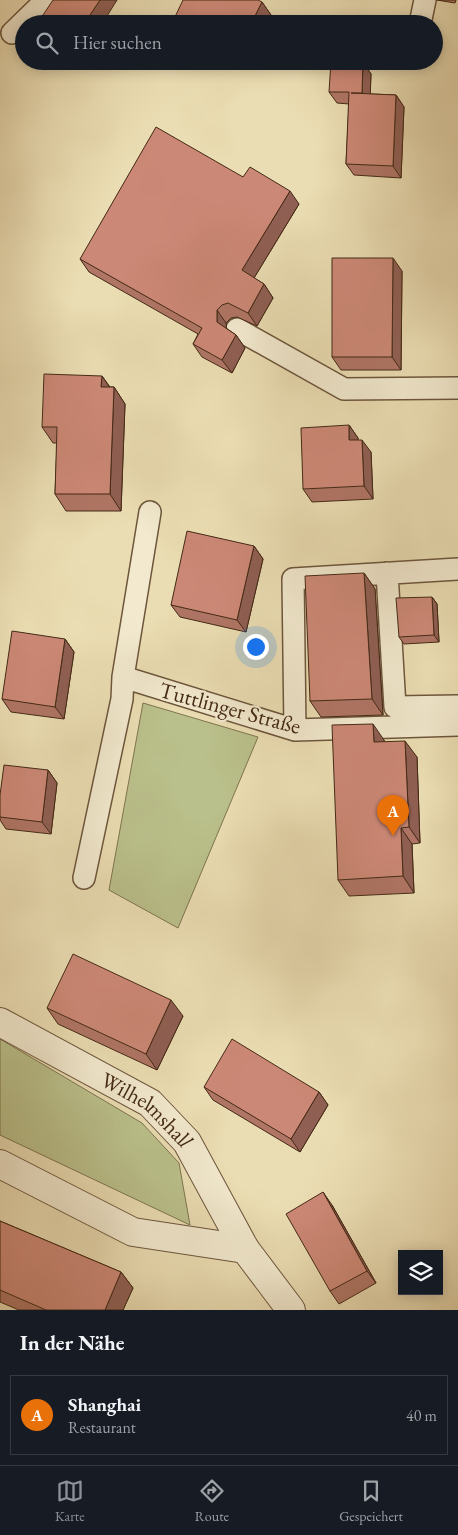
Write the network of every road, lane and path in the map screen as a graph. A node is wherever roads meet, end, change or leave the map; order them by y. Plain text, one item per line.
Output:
1 (46, 0) edge
2 (425, 0) edge
3 (31, 15) edge
4 (422, 15) edge
5 (15, 30) edge
6 (12, 33) dead end
7 (237, 329) dead end
8 (458, 388) edge
9 (150, 512) dead end
10 (458, 569) edge
11 (387, 573) junction
12 (123, 678) junction
13 (458, 706) edge
14 (458, 725) edge
15 (295, 730) junction
16 (84, 878) dead end
17 (0, 1022) edge
18 (0, 1164) edge
19 (245, 1249) junction
20 (291, 1310) edge

1 - 3 lane
2 - 4 lane
5 - 6 lane
7 - 8 lane
9 - 12 lane
10 - 11 lane
11 - 13 lane
11 - 15 lane
12 - 15 lane, Tuttlinger Straße
12 - 16 lane
14 - 15 lane, Tuttlinger Straße
17 - 19 street, Wilhelmshall
18 - 19 street
19 - 20 street, Wilhelmshall

